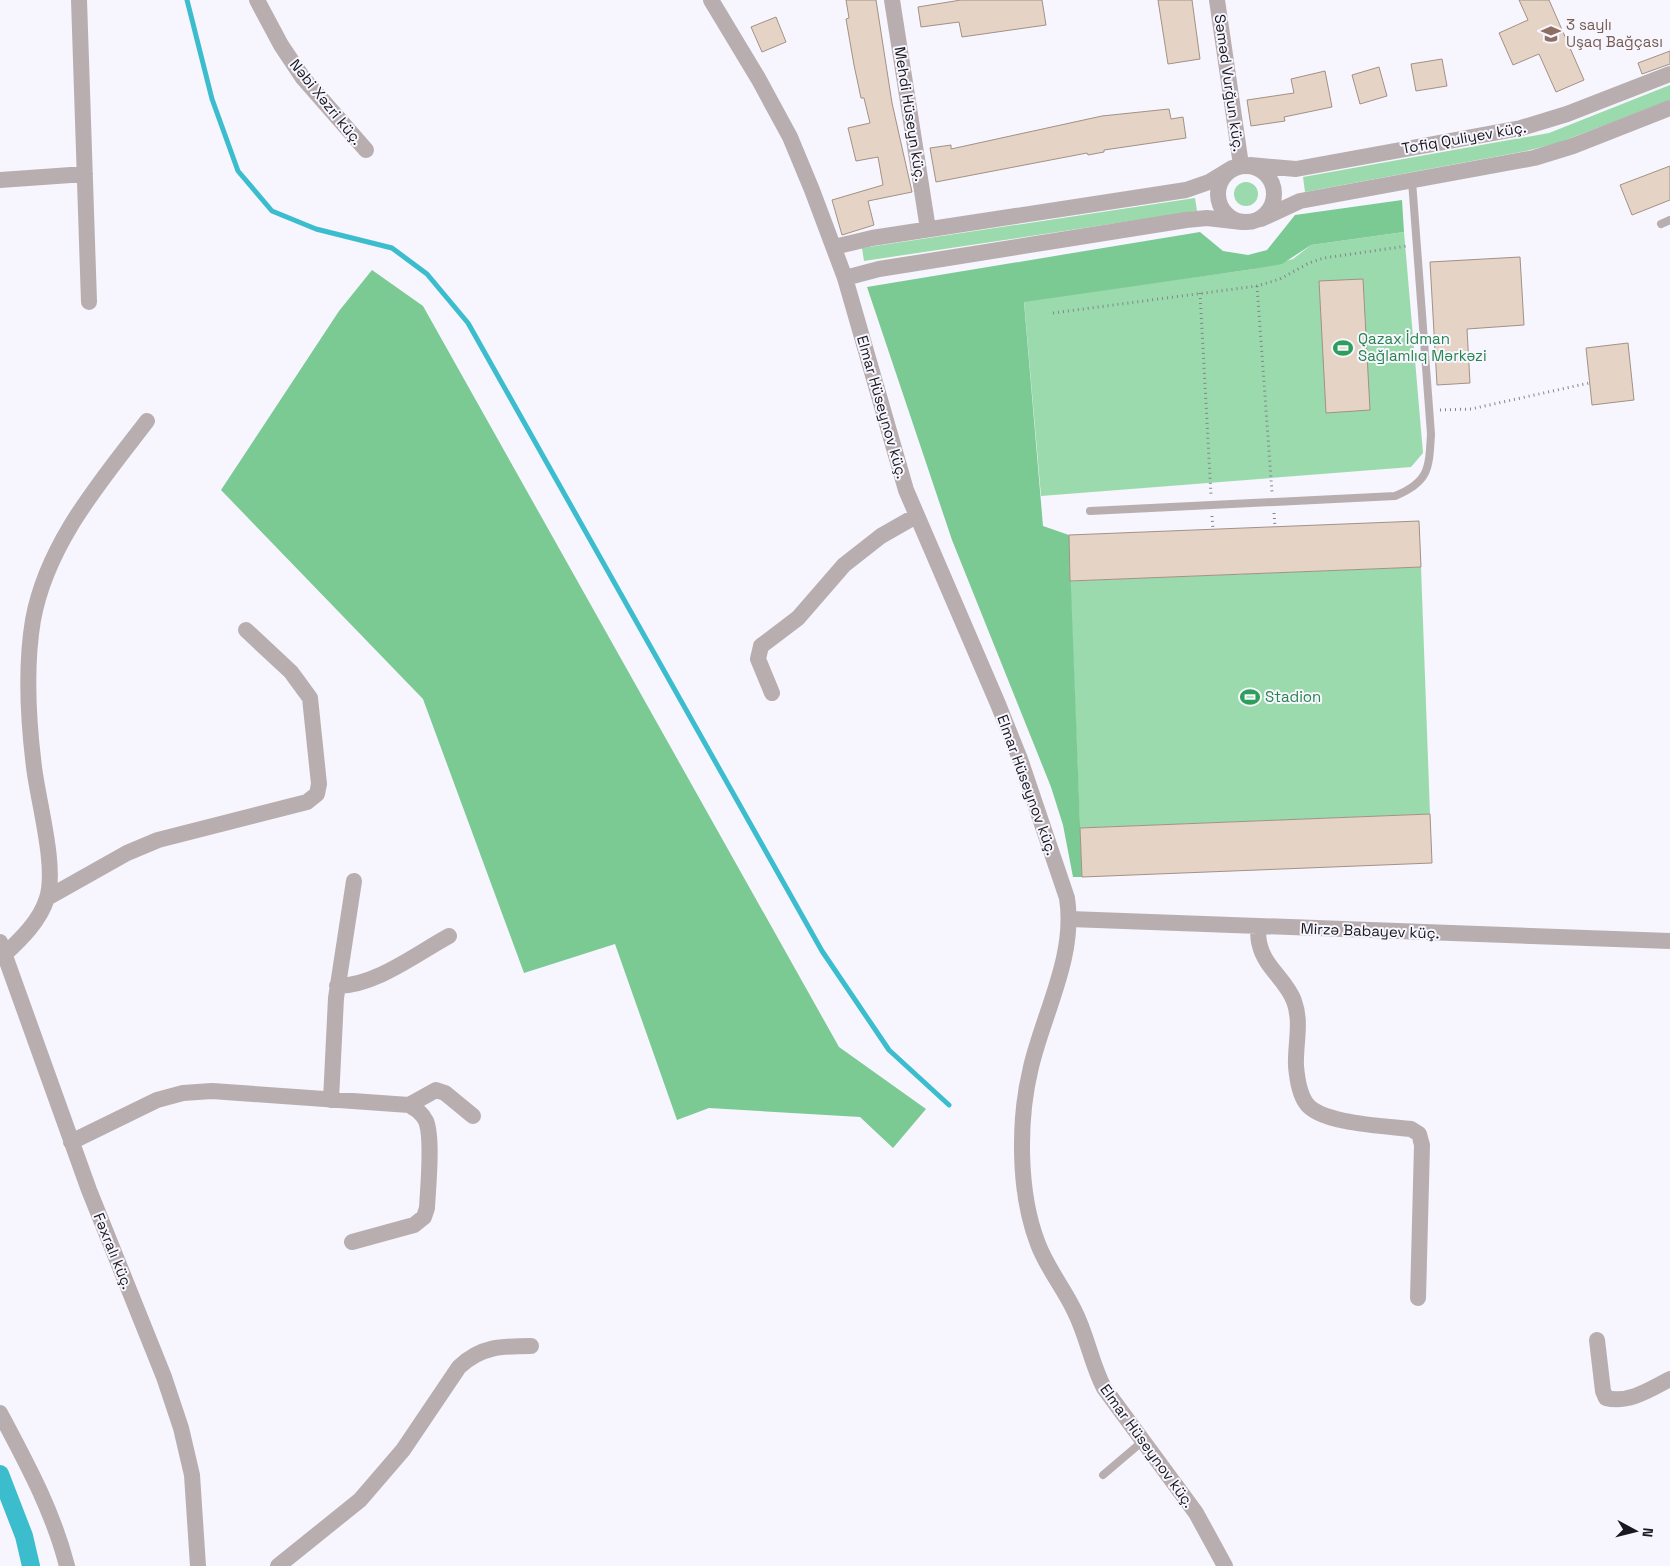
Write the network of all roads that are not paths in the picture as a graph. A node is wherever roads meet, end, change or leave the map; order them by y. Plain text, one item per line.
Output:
1 (79, 0) edge
2 (257, 0) edge
3 (711, 0) edge
4 (892, 0) edge
5 (1217, 0) edge
6 (1670, 74) edge
7 (1670, 108) edge
8 (366, 150) dead end
9 (1241, 166) junction
10 (85, 174) junction
11 (0, 180) edge
12 (1412, 181) junction
13 (1260, 219) junction
14 (1670, 220) edge
15 (1242, 222) junction
16 (1661, 224) dead end
17 (928, 229) junction
18 (834, 247) junction
19 (845, 278) junction
20 (89, 302) dead end
21 (147, 421) dead end
22 (1090, 511) dead end
23 (916, 516) junction
24 (246, 630) dead end
25 (772, 693) dead end
26 (354, 880) dead end
27 (47, 898) junction
28 (1070, 919) junction
29 (1258, 927) junction
30 (449, 936) dead end
31 (1670, 940) edge
32 (2, 948) edge
33 (337, 986) junction
34 (330, 1100) junction
35 (409, 1105) junction
36 (473, 1116) dead end
37 (71, 1142) junction
38 (352, 1242) dead end
39 (1418, 1298) dead end
40 (1597, 1340) dead end
41 (531, 1346) dead end
42 (1670, 1379) edge
43 (0, 1413) edge
44 (1143, 1441) junction
45 (1103, 1476) dead end
46 (67, 1566) edge
47 (198, 1566) edge
48 (278, 1566) edge
49 (1225, 1566) edge

1 - 10 street
2 - 8 street, Nəbi Xəzri küç.
3 - 18 street, Elmar Hüseynov küç.
4 - 17 street, Mehdi Hüseyn küç.
5 - 9 street, Səməd Vurğun küç.
6 - 9 street, Tofiq Quliyev küç.
7 - 12 street
9 - 13 street
9 - 15 street
9 - 17 street
10 - 11 street
10 - 20 street
12 - 13 street
12 - 22 lane
13 - 15 street
14 - 16 lane
15 - 19 street
17 - 18 street
18 - 19 street, Elmar Hüseynov küç.
19 - 23 street, Elmar Hüseynov küç.
21 - 27 street
23 - 25 street
23 - 28 street, Elmar Hüseynov küç.
24 - 27 street
26 - 33 street
27 - 32 street
28 - 29 street, Mirzə Babayev küç.
28 - 44 street, Elmar Hüseynov küç.
29 - 31 street, Mirzə Babayev küç.
29 - 39 street
30 - 33 street
32 - 37 street, Fəxralı küç.
33 - 34 street
34 - 35 street
34 - 37 street
35 - 36 street
35 - 38 street
37 - 47 street, Fəxralı küç.
40 - 42 street
41 - 48 street
43 - 46 street
44 - 45 lane
44 - 49 street, Elmar Hüseynov küç.

